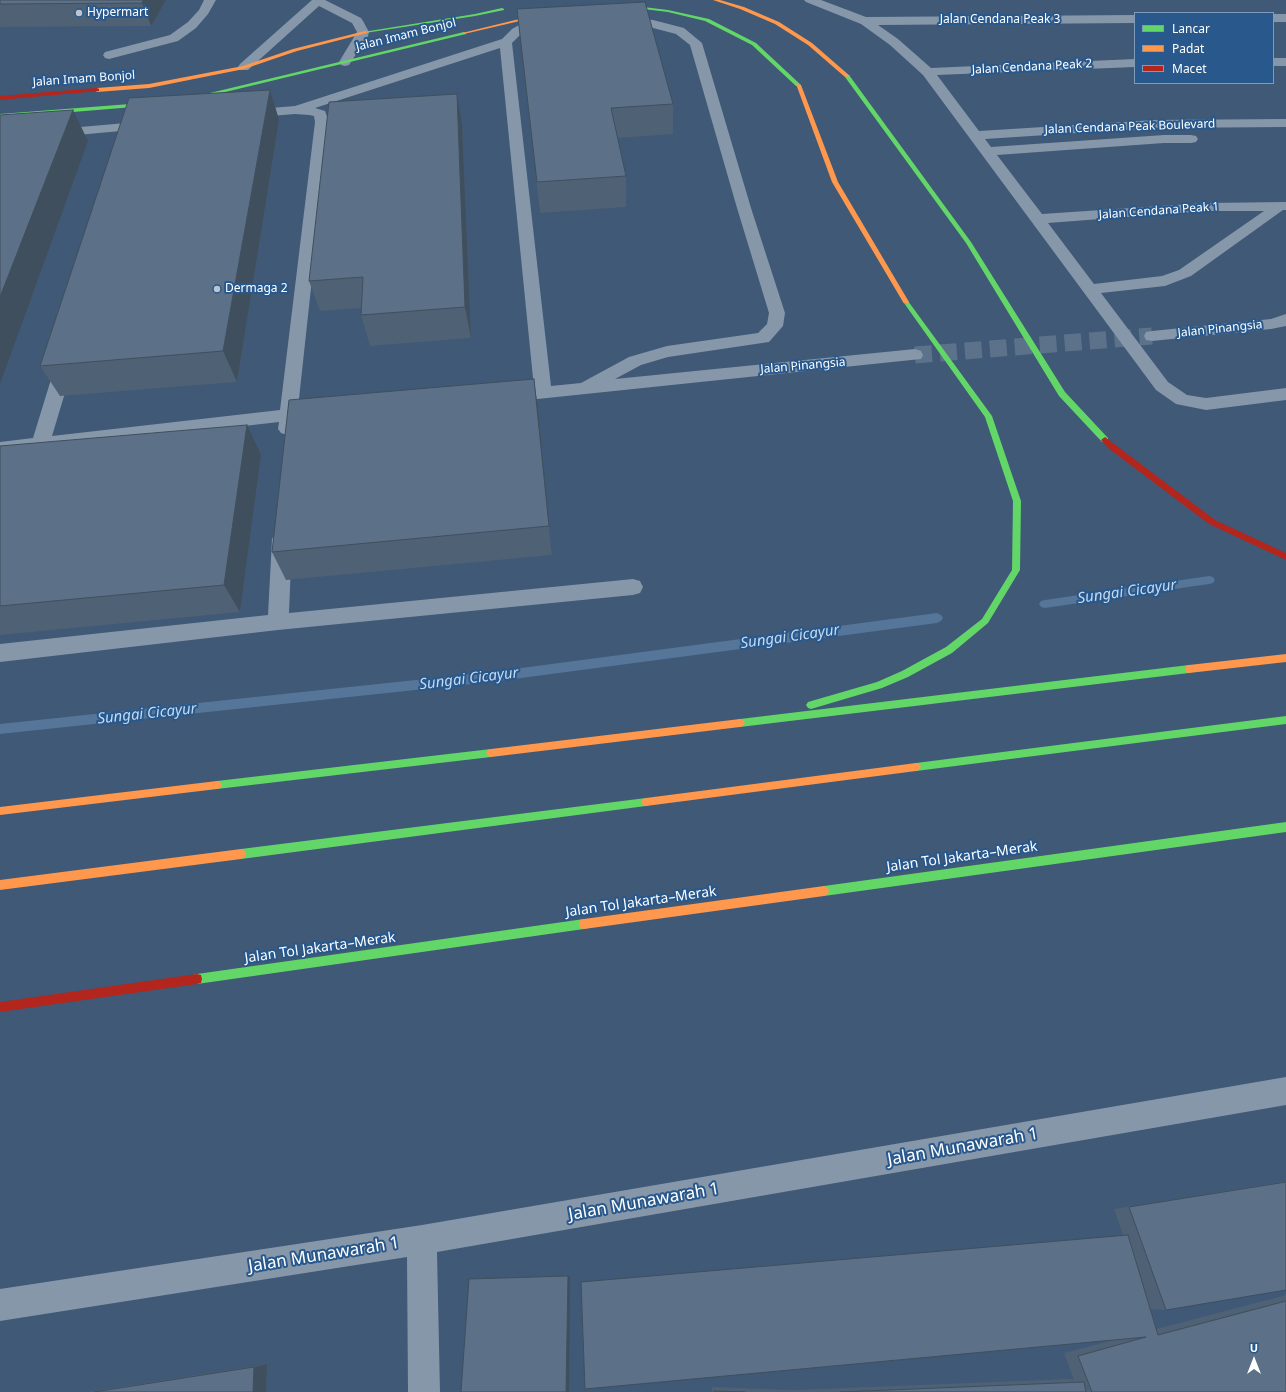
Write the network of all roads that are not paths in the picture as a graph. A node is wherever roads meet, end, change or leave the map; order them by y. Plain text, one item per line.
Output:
1 (210, 0) edge
2 (319, 0) edge
3 (715, 0) edge
4 (810, 0) edge
5 (514, 6) dead end
6 (611, 14) joint
7 (557, 17) joint
8 (1274, 18) edge
9 (1286, 18) edge
10 (1134, 19) edge
11 (865, 21) junction
12 (363, 32) junction
13 (506, 42) junction
14 (109, 55) dead end
15 (345, 62) junction
16 (1274, 62) edge
17 (1286, 62) edge
18 (1134, 63) edge
19 (244, 67) junction
20 (928, 72) junction
21 (0, 98) edge
22 (179, 101) edge
23 (164, 103) edge
24 (296, 110) junction
25 (0, 116) edge
26 (235, 116) edge
27 (160, 123) edge
28 (1286, 123) edge
29 (1224, 124) junction
30 (975, 135) junction
31 (0, 138) edge
32 (1203, 139) dead end
33 (1235, 139) dead end
34 (987, 151) junction
35 (1283, 206) edge
36 (1038, 219) junction
37 (1091, 289) junction
38 (1286, 319) edge
39 (1152, 336) tunnel mouth
40 (71, 346) edge
41 (915, 355) tunnel mouth
42 (587, 387) junction
43 (543, 392) junction
44 (1286, 394) edge
45 (511, 395) edge
46 (336, 410) edge
47 (288, 414) junction
48 (40, 444) junction
49 (287, 445) edge
50 (0, 448) edge
51 (283, 522) edge
52 (1286, 557) edge
53 (633, 587) dead end
54 (278, 622) junction
55 (0, 653) edge
56 (1286, 658) edge
57 (1286, 720) edge
58 (752, 722) junction
59 (0, 811) edge
60 (1286, 827) edge
61 (0, 885) edge
62 (0, 1007) edge
63 (1286, 1090) edge
64 (422, 1240) junction
65 (0, 1305) edge
66 (424, 1392) edge

1 - 14 street
2 - 12 street
2 - 19 street
3 - 52 main road
4 - 11 street
5 - 12 main road, Jalan Imam Bonjol
6 - 42 street
6 - 58 main road
7 - 13 street
7 - 15 main road, Jalan Imam Bonjol
8 - 9 street
10 - 11 street, Jalan Cendana Peak 3
11 - 20 street
12 - 15 street
12 - 19 main road, Jalan Imam Bonjol
13 - 24 street
13 - 43 street
15 - 22 main road, Jalan Imam Bonjol
16 - 17 street
18 - 20 street, Jalan Cendana Peak 2
19 - 21 main road, Jalan Imam Bonjol
20 - 30 street
23 - 25 main road
24 - 26 street
24 - 47 street
27 - 31 street
28 - 29 street, Jalan Cendana Peak Boulevard
29 - 30 street, Jalan Cendana Peak Boulevard
29 - 33 street
30 - 34 street
32 - 34 street, Jalan Cendana Peak Boulevard
34 - 36 street
35 - 36 street, Jalan Cendana Peak 1
35 - 37 street, Jalan Cendana Peak 1
36 - 37 street
37 - 44 street
38 - 39 street, Jalan Pinangsia
40 - 48 street
41 - 42 street, Jalan Pinangsia
42 - 43 street, Jalan Pinangsia
43 - 45 street, Jalan Pinangsia
46 - 47 street
47 - 48 street
47 - 49 street
48 - 50 street
51 - 54 street
53 - 54 street
54 - 55 street
56 - 58 main road
57 - 61 main road
58 - 59 main road
60 - 62 main road, Jalan Tol Jakarta–Merak
63 - 64 street, Jalan Munawarah 1
64 - 65 street, Jalan Munawarah 1
64 - 66 street

